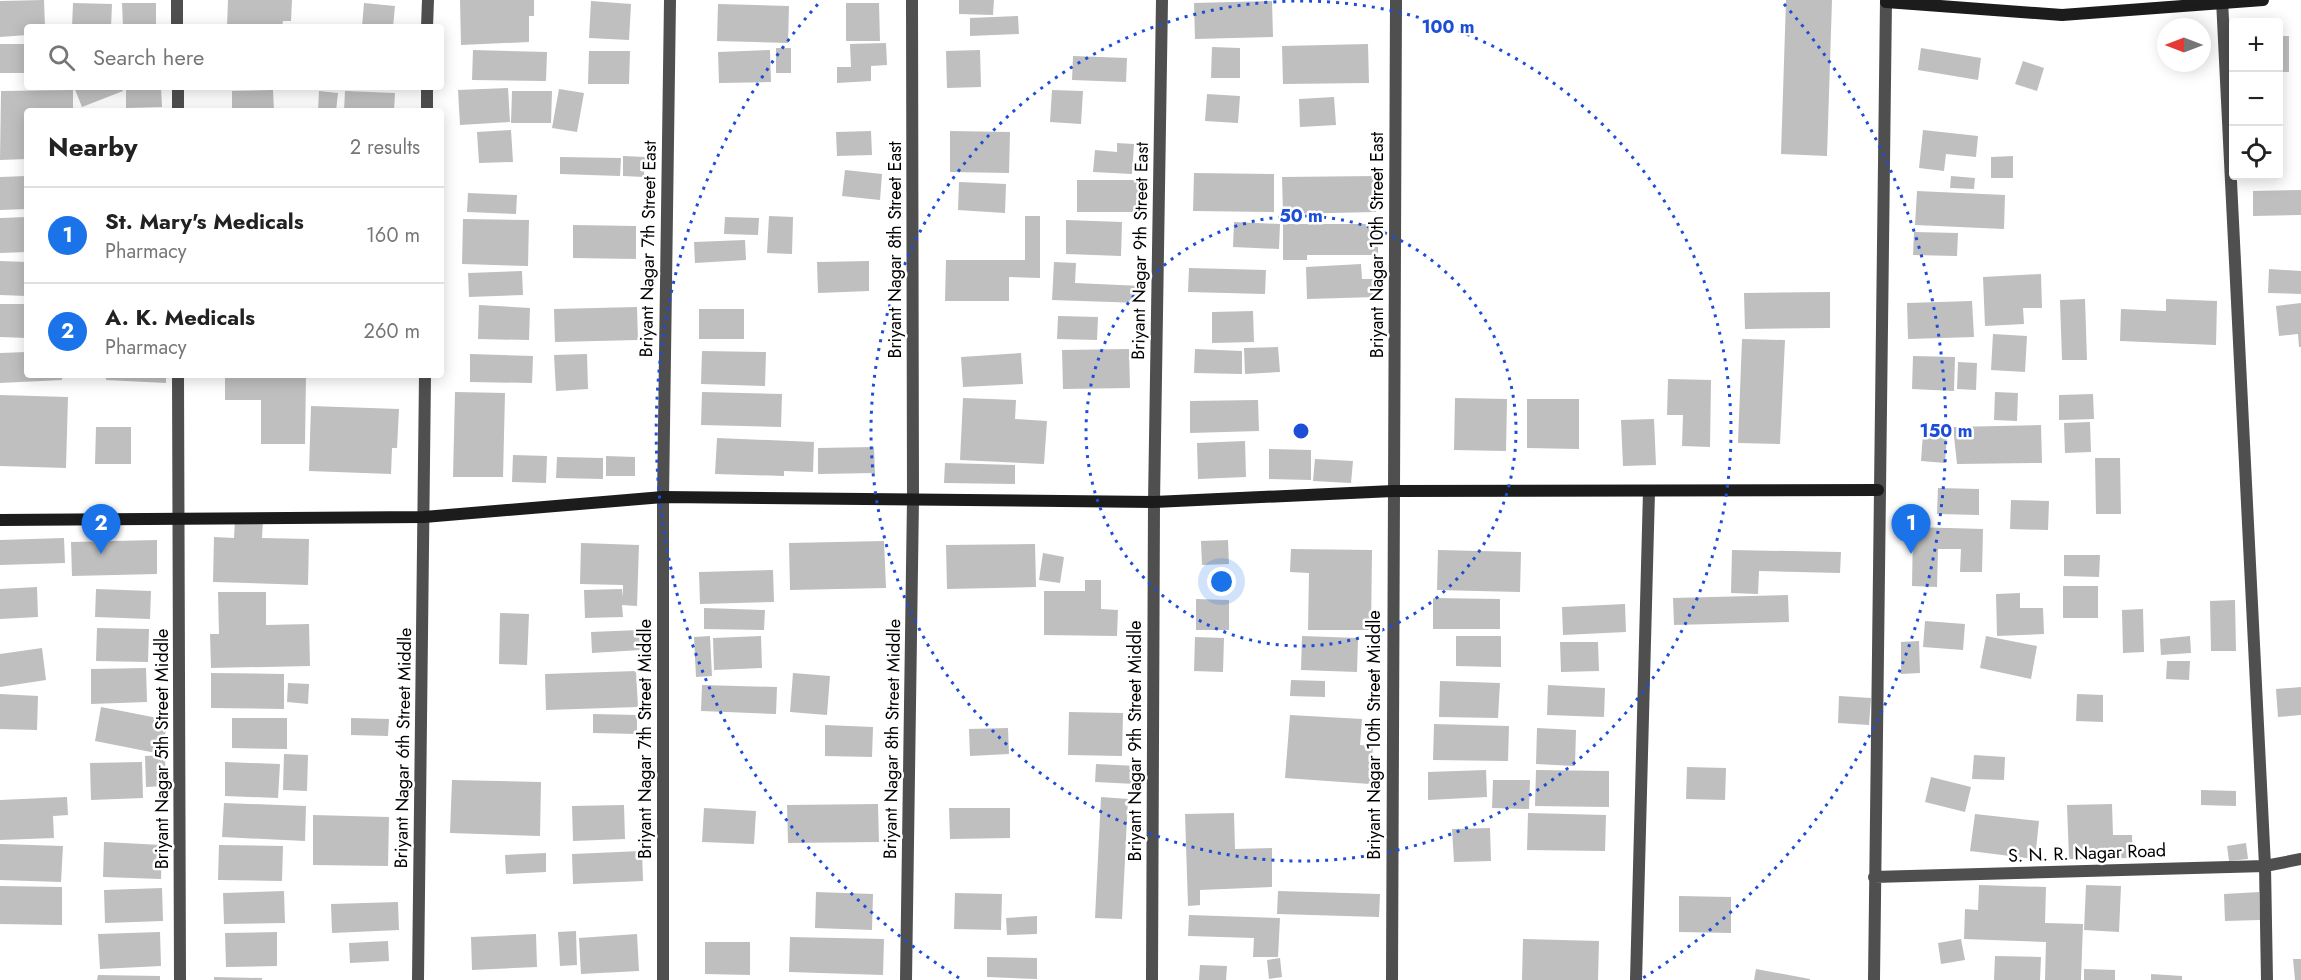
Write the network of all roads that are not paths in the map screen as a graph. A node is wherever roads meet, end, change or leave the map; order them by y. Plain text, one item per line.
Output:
1 (177, 0) edge
2 (428, 0) edge
3 (670, 0) edge
4 (912, 0) edge
5 (1162, 0) edge
6 (1396, 0) edge
7 (2264, 0) edge
8 (1886, 1) edge
9 (2223, 2) edge
10 (177, 24) edge
11 (427, 24) edge
12 (178, 90) edge
13 (427, 90) edge
14 (178, 108) edge
15 (427, 108) edge
16 (178, 378) edge
17 (425, 378) edge
18 (1878, 490) junction
19 (1393, 491) junction
20 (1649, 491) junction
21 (663, 498) junction
22 (913, 499) junction
23 (1155, 502) junction
24 (424, 517) junction
25 (179, 519) junction
26 (0, 520) edge
27 (2301, 859) edge
28 (2265, 866) junction
29 (1874, 877) junction
30 (180, 980) edge
31 (418, 980) edge
32 (663, 980) edge
33 (906, 980) edge
34 (1152, 980) edge
35 (1392, 980) edge
36 (1636, 980) edge
37 (1874, 980) edge
38 (2267, 980) edge

1 - 10 street
2 - 11 street
3 - 21 street, Briyant Nagar 7th Street East
4 - 22 street, Briyant Nagar 8th Street East
5 - 23 street, Briyant Nagar 9th Street East
6 - 19 street, Briyant Nagar 10th Street East
7 - 9 street
8 - 9 street
8 - 18 street
9 - 28 street
12 - 14 street
13 - 15 street
16 - 25 street, Briyant Nagar 5th Street Middle
17 - 24 street, Briyant Nagar 6th Street Middle
18 - 20 street
18 - 29 street
19 - 20 street
19 - 23 street
19 - 35 street, Briyant Nagar 10th Street Middle
20 - 36 street
21 - 22 street
21 - 24 street
21 - 32 street, Briyant Nagar 7th Street Middle
22 - 23 street
22 - 33 street, Briyant Nagar 8th Street Middle
23 - 34 street, Briyant Nagar 9th Street Middle
24 - 25 street
24 - 31 street, Briyant Nagar 6th Street Middle
25 - 26 street
25 - 30 street, Briyant Nagar 5th Street Middle
27 - 28 street, S. N. R. Nagar Road
28 - 29 street, S. N. R. Nagar Road
28 - 38 street
29 - 37 street

